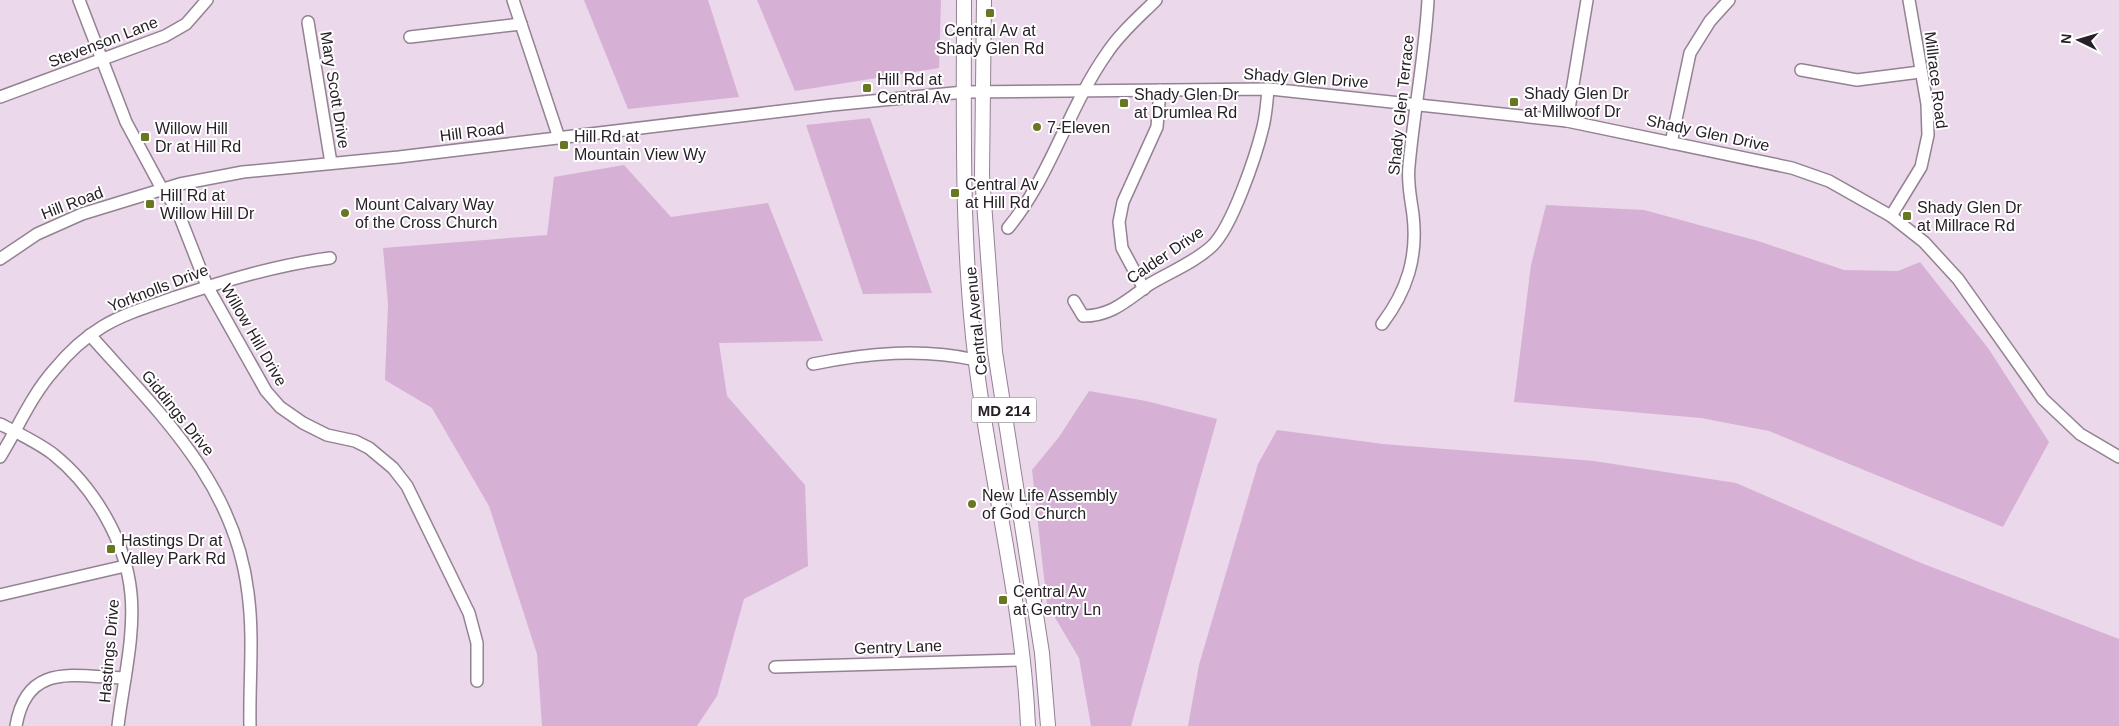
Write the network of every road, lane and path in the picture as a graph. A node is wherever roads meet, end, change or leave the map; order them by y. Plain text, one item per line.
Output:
1 (79, 0) edge
2 (207, 0) edge
3 (514, 0) edge
4 (964, 0) edge
5 (984, 0) edge
6 (1156, 0) edge
7 (1428, 0) edge
8 (1587, 0) edge
9 (1729, 0) edge
10 (1909, 0) edge
11 (308, 22) dead end
12 (521, 24) junction
13 (410, 37) dead end
14 (102, 61) junction
15 (1801, 70) dead end
16 (1920, 72) junction
17 (1268, 89) junction
18 (1084, 90) junction
19 (1160, 90) junction
20 (964, 92) junction
21 (983, 92) junction
22 (0, 97) edge
23 (1417, 103) junction
24 (1566, 121) junction
25 (559, 138) junction
26 (1670, 143) junction
27 (331, 163) junction
28 (162, 189) junction
29 (1891, 216) junction
30 (1008, 228) dead end
31 (330, 258) dead end
32 (0, 259) edge
33 (207, 286) junction
34 (1144, 288) junction
35 (1074, 301) dead end
36 (1382, 324) dead end
37 (90, 335) junction
38 (976, 360) junction
39 (813, 364) dead end
40 (0, 424) edge
41 (14, 431) junction
42 (0, 457) edge
43 (2119, 457) edge
44 (125, 566) junction
45 (0, 595) edge
46 (1022, 660) junction
47 (775, 667) dead end
48 (125, 678) junction
49 (477, 681) dead end
50 (16, 726) edge
51 (118, 726) edge
52 (250, 726) edge
53 (1028, 726) edge
54 (1048, 726) edge

1 - 14 street, Willow Hill Drive
2 - 14 street, Stevenson Lane
3 - 12 street
4 - 20 main road, Central Avenue / MD 214
5 - 21 main road, Central Avenue / MD 214
6 - 18 street
7 - 23 street, Shady Glen Terrace
8 - 24 street
9 - 26 street
10 - 16 street, Millrace Road
11 - 27 street, Mary Scott Drive
12 - 13 street
12 - 25 street
14 - 22 street, Stevenson Lane
14 - 28 street, Willow Hill Drive
15 - 16 street
16 - 29 street, Millrace Road
17 - 19 street, Shady Glen Drive
17 - 23 street, Shady Glen Drive
17 - 34 street, Calder Drive
18 - 19 street, Shady Glen Drive
18 - 21 street, Shady Glen Drive
18 - 30 street
19 - 34 street
20 - 21 street, Shady Glen Drive
20 - 25 street, Hill Road
20 - 38 main road, Central Avenue / MD 214
21 - 54 main road, Central Avenue / MD 214
23 - 24 street, Shady Glen Drive
23 - 36 street, Shady Glen Terrace
24 - 26 street, Shady Glen Drive
25 - 27 street, Hill Road
26 - 29 street, Shady Glen Drive
27 - 28 street, Hill Road
28 - 32 street, Hill Road
28 - 33 street, Willow Hill Drive
29 - 43 street, Shady Glen Drive
31 - 33 street, Yorknolls Drive
33 - 37 street, Yorknolls Drive
33 - 49 street, Willow Hill Drive
34 - 35 street, Calder Drive
37 - 41 street, Yorknolls Drive
37 - 52 street, Giddings Drive
38 - 39 street
38 - 46 main road, Central Avenue / MD 214
40 - 41 street, Hastings Drive
41 - 42 street, Yorknolls Drive
41 - 44 street, Hastings Drive
44 - 45 street
44 - 48 street, Hastings Drive
46 - 47 street, Gentry Lane
46 - 53 main road, Central Avenue / MD 214
48 - 50 street
48 - 51 street, Hastings Drive

